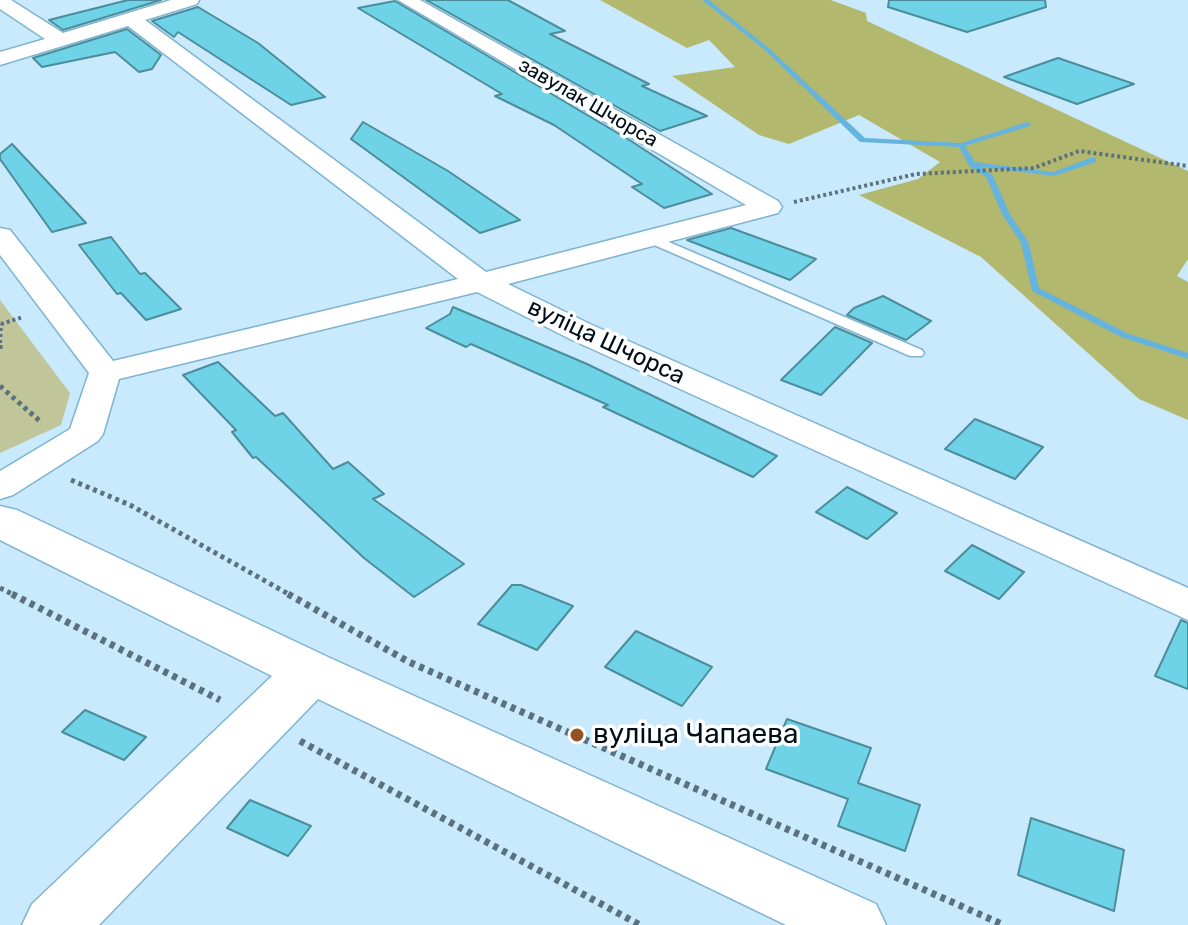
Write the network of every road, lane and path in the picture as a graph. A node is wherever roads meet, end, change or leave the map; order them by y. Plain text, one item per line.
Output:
1 (190, 0) edge
2 (407, 0) edge
3 (0, 1) edge
4 (131, 19) junction
5 (60, 40) junction
6 (0, 59) edge
7 (1188, 166) edge
8 (769, 207) junction
9 (0, 236) edge
10 (650, 238) junction
11 (481, 282) junction
12 (0, 323) edge
13 (0, 349) edge
14 (916, 353) dead end
15 (105, 373) junction
16 (0, 386) edge
17 (67, 445) junction
18 (35, 465) junction
19 (0, 487) edge
20 (0, 521) edge
21 (0, 588) edge
22 (1188, 605) edge
23 (311, 672) junction
24 (261, 721) junction
25 (795, 912) edge
26 (55, 925) edge
27 (640, 925) edge
28 (853, 925) edge
29 (1004, 925) edge

1 - 4 street
2 - 8 street, завулак Шчорса
3 - 5 street
4 - 5 street
4 - 11 street, вуліца Шчорса
5 - 6 street
7 - 8 path
8 - 10 street
9 - 15 street
10 - 11 street
10 - 14 lane
11 - 15 street
11 - 22 street, вуліца Шчорса
12 - 13 path
15 - 17 street
16 - 17 path
17 - 18 street
18 - 19 street
18 - 29 path
20 - 23 street
21 - 24 path
23 - 24 street
23 - 25 street
24 - 26 street
24 - 27 path
25 - 28 street

